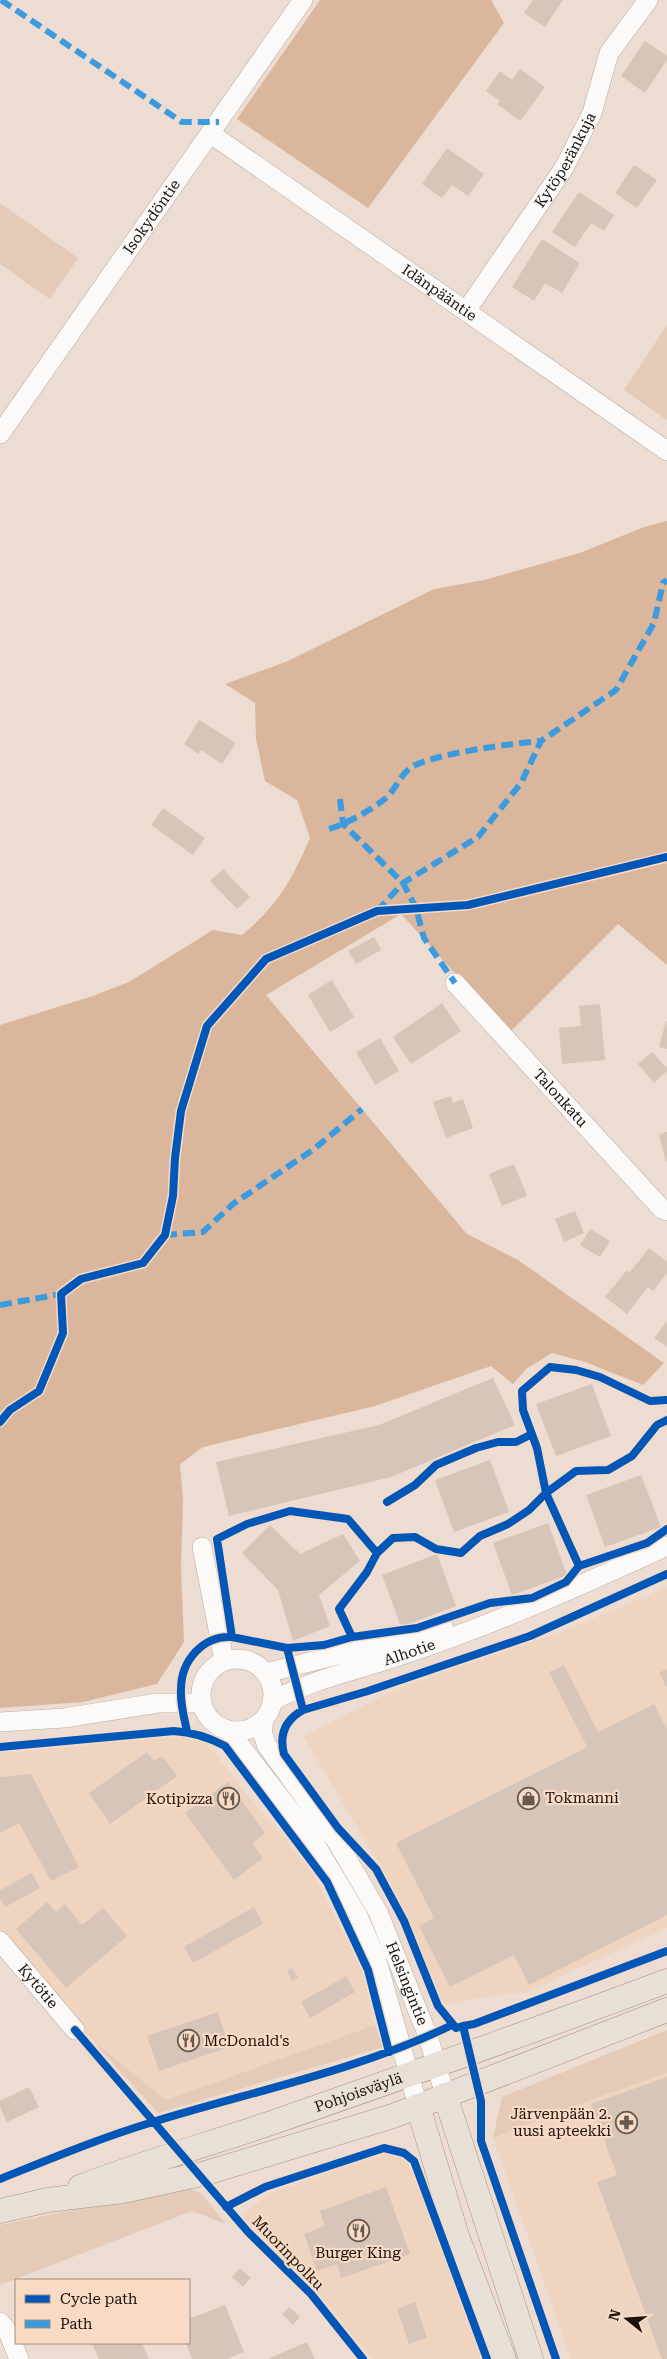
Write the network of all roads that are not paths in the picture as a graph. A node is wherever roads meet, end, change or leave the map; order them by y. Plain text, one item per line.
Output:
1 (303, 0) edge
2 (648, 0) edge
3 (210, 134) junction
4 (466, 311) junction
5 (0, 434) edge
6 (667, 451) edge
7 (455, 983) dead end
8 (667, 1211) edge
9 (667, 1546) edge
10 (202, 1547) dead end
11 (546, 1601) junction
12 (224, 1660) junction
13 (266, 1673) junction
14 (272, 1701) junction
15 (201, 1703) junction
16 (264, 1719) junction
17 (0, 1722) edge
18 (228, 1730) junction
19 (0, 1941) edge
20 (667, 1982) edge
21 (667, 2010) edge
22 (75, 2030) dead end
23 (438, 2066) junction
24 (410, 2075) junction
25 (445, 2095) junction
26 (418, 2106) junction
27 (48, 2200) junction
28 (0, 2211) edge
29 (507, 2282) junction
30 (0, 2322) edge
31 (20, 2359) edge
32 (504, 2359) edge
33 (531, 2359) edge
34 (545, 2359) edge

1 - 3 street, Isokydöntie
2 - 4 street, Kytöperänkuja
3 - 4 street, Idänpääntie
3 - 5 street, Isokydöntie
4 - 6 street, Idänpääntie
7 - 8 street, Talonkatu
9 - 11 street, Alhotie
10 - 12 street
11 - 13 street, Alhotie
11 - 14 street, Alhotie
12 - 13 street
12 - 15 street
13 - 14 street
14 - 16 street
15 - 17 street
15 - 18 street
16 - 18 street
16 - 23 street, Helsingintie
18 - 24 street, Helsingintie
19 - 22 street, Kytötie
20 - 23 main road, Pohjoisväylä
21 - 25 main road, Pohjoisväylä
23 - 24 main road, Pohjoisväylä
23 - 25 street, Helsingintie
24 - 26 street, Helsingintie
24 - 27 main road, Pohjoisväylä
25 - 26 main road, Pohjoisväylä
25 - 29 main road, Helsingintie
26 - 27 main road, Pohjoisväylä
26 - 32 main road, Helsingintie
27 - 28 main road, Pohjoisväylä
29 - 33 main road, Helsingintie
29 - 34 main road
30 - 31 street

